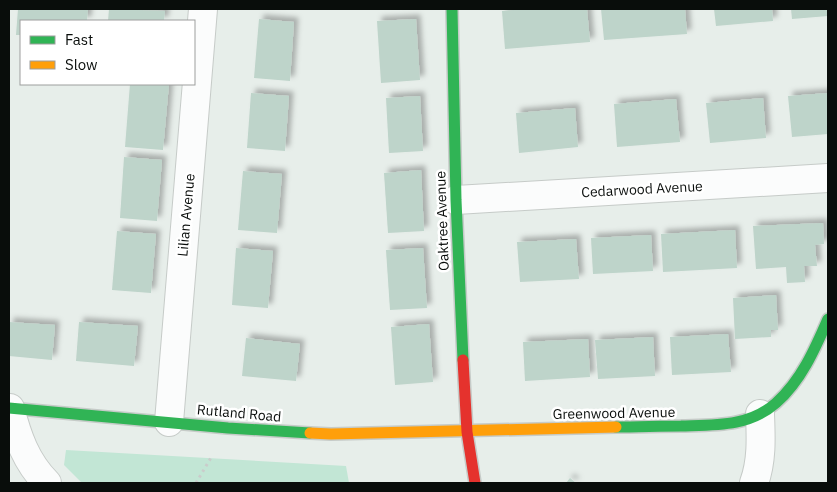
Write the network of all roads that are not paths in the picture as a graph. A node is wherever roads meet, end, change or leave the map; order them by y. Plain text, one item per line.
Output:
1 (203, 9) edge
2 (452, 9) edge
3 (828, 178) edge
4 (456, 200) junction
5 (828, 319) edge
6 (9, 408) edge
7 (760, 414) junction
8 (169, 422) junction
9 (467, 432) junction
10 (46, 483) edge
11 (475, 483) edge
12 (754, 483) edge

1 - 8 street, Lilian Avenue
2 - 4 street, Oaktree Avenue
3 - 4 street, Cedarwood Avenue
4 - 9 street, Oaktree Avenue
5 - 7 street, Greenwood Avenue
6 - 8 street, Rutland Road
6 - 10 street
7 - 9 street, Greenwood Avenue
7 - 12 street
8 - 9 street, Rutland Road
9 - 11 street, Oaktree Avenue

